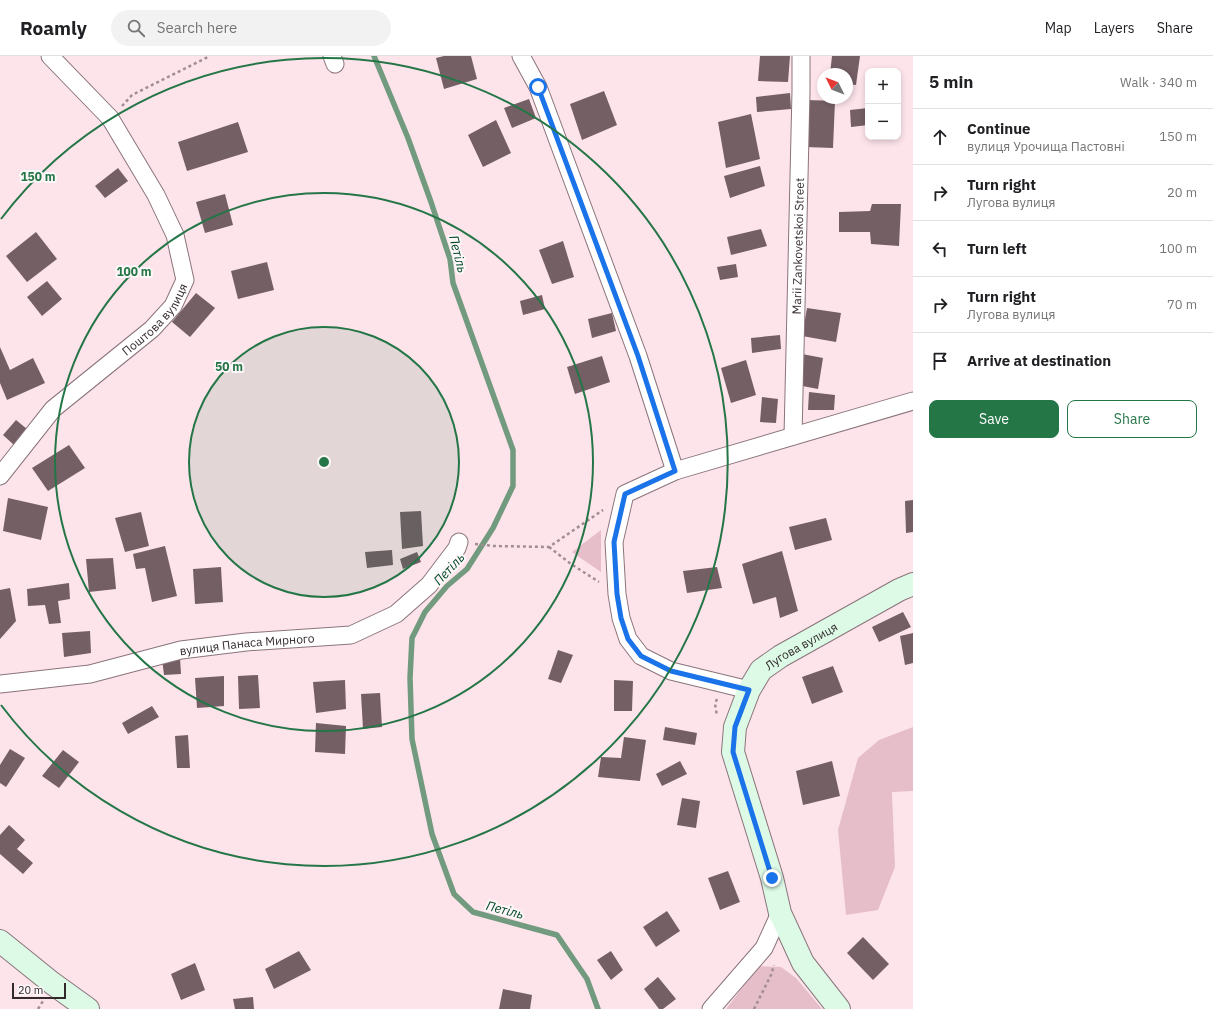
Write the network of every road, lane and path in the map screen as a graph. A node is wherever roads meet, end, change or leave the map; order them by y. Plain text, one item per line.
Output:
1 (50, 56) edge
2 (210, 56) edge
3 (521, 56) edge
4 (801, 56) edge
5 (110, 118) junction
6 (913, 401) edge
7 (793, 436) junction
8 (675, 471) junction
9 (0, 476) edge
10 (625, 494) junction
11 (459, 542) dead end
12 (494, 546) dead end
13 (549, 547) junction
14 (913, 584) edge
15 (617, 594) junction
16 (0, 684) edge
17 (721, 684) junction
18 (749, 690) junction
19 (717, 718) dead end
20 (780, 913) junction
21 (0, 941) edge
22 (764, 948) junction
23 (88, 1009) edge
24 (711, 1009) edge
25 (754, 1009) edge
26 (839, 1009) edge

1 - 5 street, Поштова вулиця
2 - 5 path
3 - 8 street
4 - 7 street, Marii Zankovetskoi Street
5 - 9 street, Поштова вулиця
6 - 7 street
7 - 8 street
8 - 10 street
10 - 13 path
10 - 15 street
11 - 16 street, вулиця Панаса Мирного
12 - 13 path
13 - 15 path
14 - 18 street, Лугова вулиця
15 - 17 street
17 - 18 street
17 - 19 path
18 - 20 street, Лугова вулиця
20 - 22 street
20 - 26 street, Лугова вулиця
21 - 23 street
22 - 24 street
22 - 25 path

